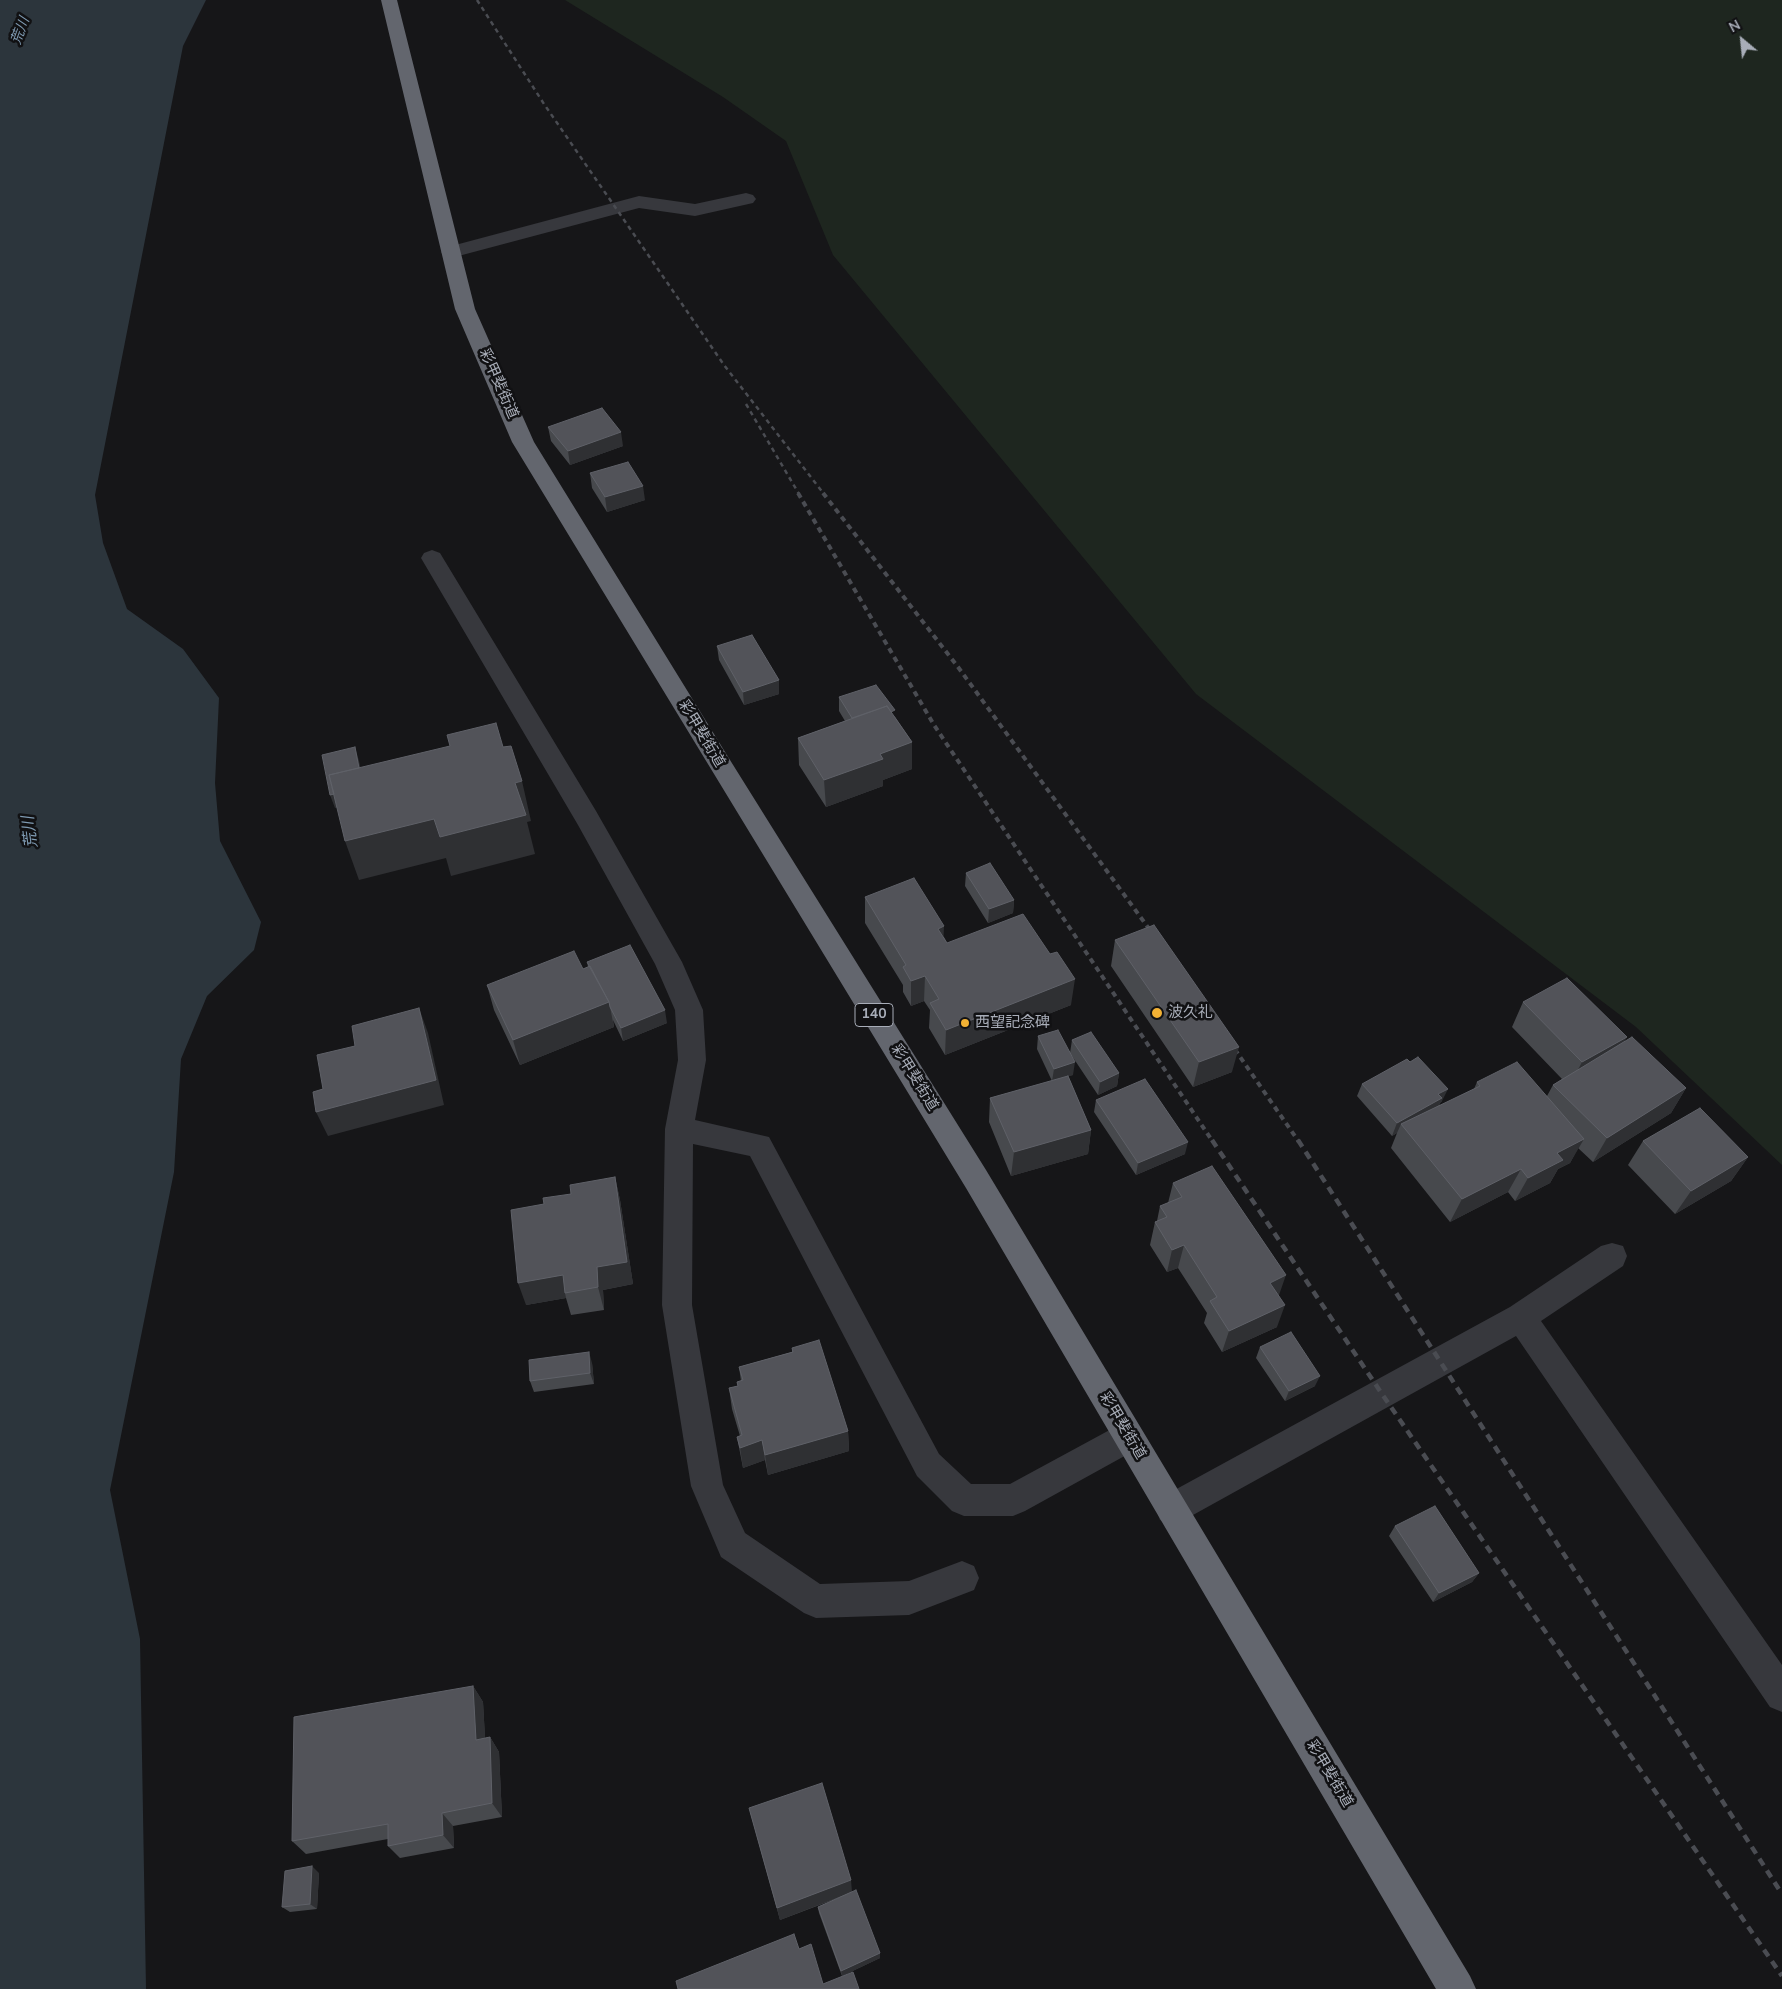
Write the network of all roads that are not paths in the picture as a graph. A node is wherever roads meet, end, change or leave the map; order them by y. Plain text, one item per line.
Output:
1 (389, 0) edge
2 (746, 200) dead end
3 (451, 252) junction
4 (432, 558) dead end
5 (679, 1128) junction
6 (1612, 1256) dead end
7 (1522, 1317) junction
8 (1128, 1437) junction
9 (1172, 1509) junction
10 (962, 1578) dead end
11 (1782, 1695) edge
12 (1457, 1989) edge

1 - 3 highway, 彩甲斐街道 / 140
2 - 3 street
3 - 8 highway, 彩甲斐街道 / 140
4 - 5 street
5 - 8 street
5 - 10 street
6 - 7 street
7 - 9 street
7 - 11 street
8 - 9 highway, 彩甲斐街道 / 140
9 - 12 highway, 彩甲斐街道 / 140

